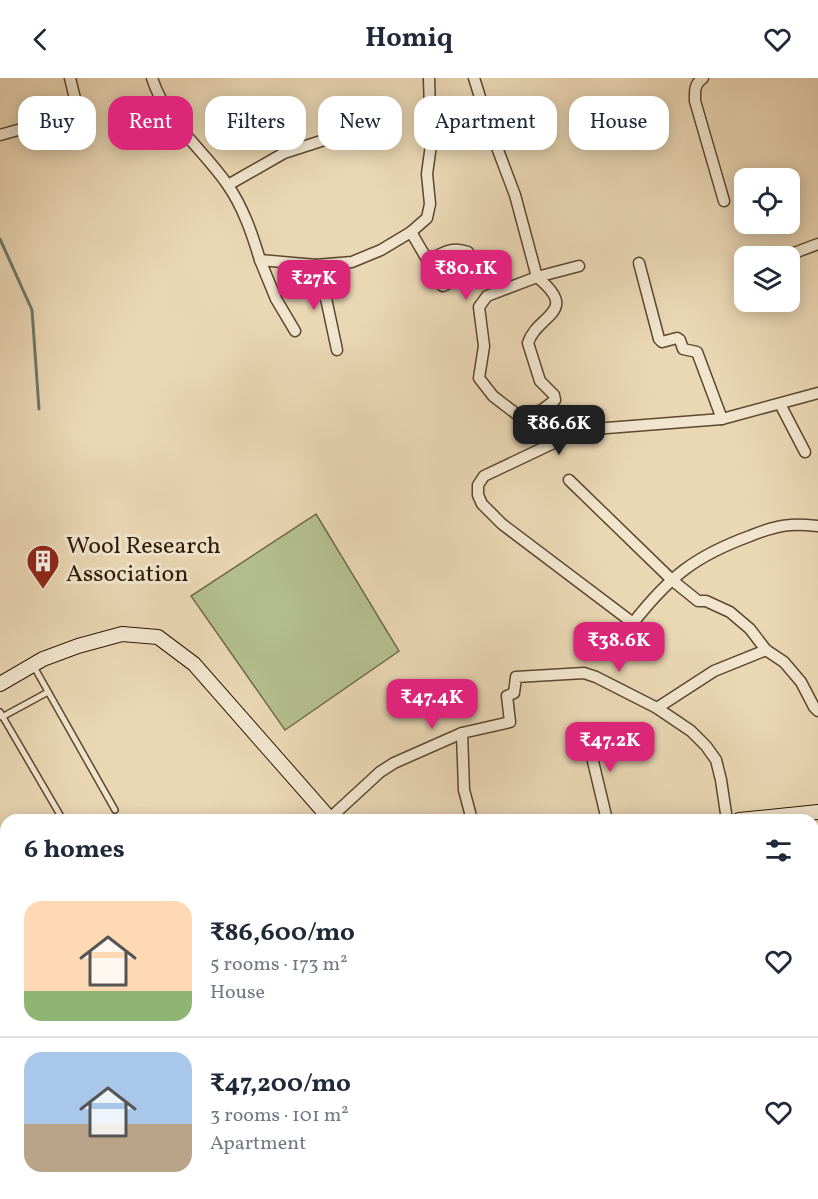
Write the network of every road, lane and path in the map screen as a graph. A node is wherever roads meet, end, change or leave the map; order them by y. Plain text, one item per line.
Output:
1 (70, 78) edge
2 (152, 78) edge
3 (429, 78) edge
4 (474, 78) edge
5 (703, 78) edge
6 (0, 135) edge
7 (318, 142) edge
8 (228, 185) junction
9 (724, 201) dead end
10 (411, 232) junction
11 (818, 244) edge
12 (800, 251) edge
13 (260, 260) junction
14 (429, 261) dead end
15 (639, 263) dead end
16 (316, 265) junction
17 (579, 266) dead end
18 (537, 277) junction
19 (295, 331) dead end
20 (337, 350) dead end
21 (818, 393) edge
22 (780, 404) junction
23 (722, 419) junction
24 (805, 452) dead end
25 (569, 480) dead end
26 (818, 526) edge
27 (672, 580) junction
28 (766, 650) junction
29 (33, 665) junction
30 (0, 684) edge
31 (48, 692) junction
32 (657, 708) junction
33 (818, 711) edge
34 (1, 716) edge
35 (586, 732) dead end
36 (462, 734) junction
37 (115, 810) dead end
38 (818, 812) edge
39 (59, 814) edge
40 (325, 814) edge
41 (336, 814) edge
42 (470, 814) edge
43 (606, 814) edge
44 (726, 814) edge
45 (798, 814) edge

1 - 6 street
2 - 8 street
3 - 10 street
4 - 18 street
5 - 9 street
7 - 8 street
8 - 13 street
10 - 14 street
10 - 16 street
11 - 12 street
13 - 16 street
13 - 19 street
15 - 23 street
16 - 20 street
17 - 18 street
18 - 18 street
21 - 22 street
22 - 23 street
22 - 24 street
23 - 27 street
25 - 27 street
26 - 27 street
27 - 28 street
28 - 32 street
28 - 33 street
29 - 30 street
29 - 31 lane
29 - 40 street
31 - 34 lane
31 - 37 lane
32 - 36 street
32 - 44 street
34 - 39 lane
35 - 43 street
36 - 41 street
36 - 42 street
38 - 45 street

